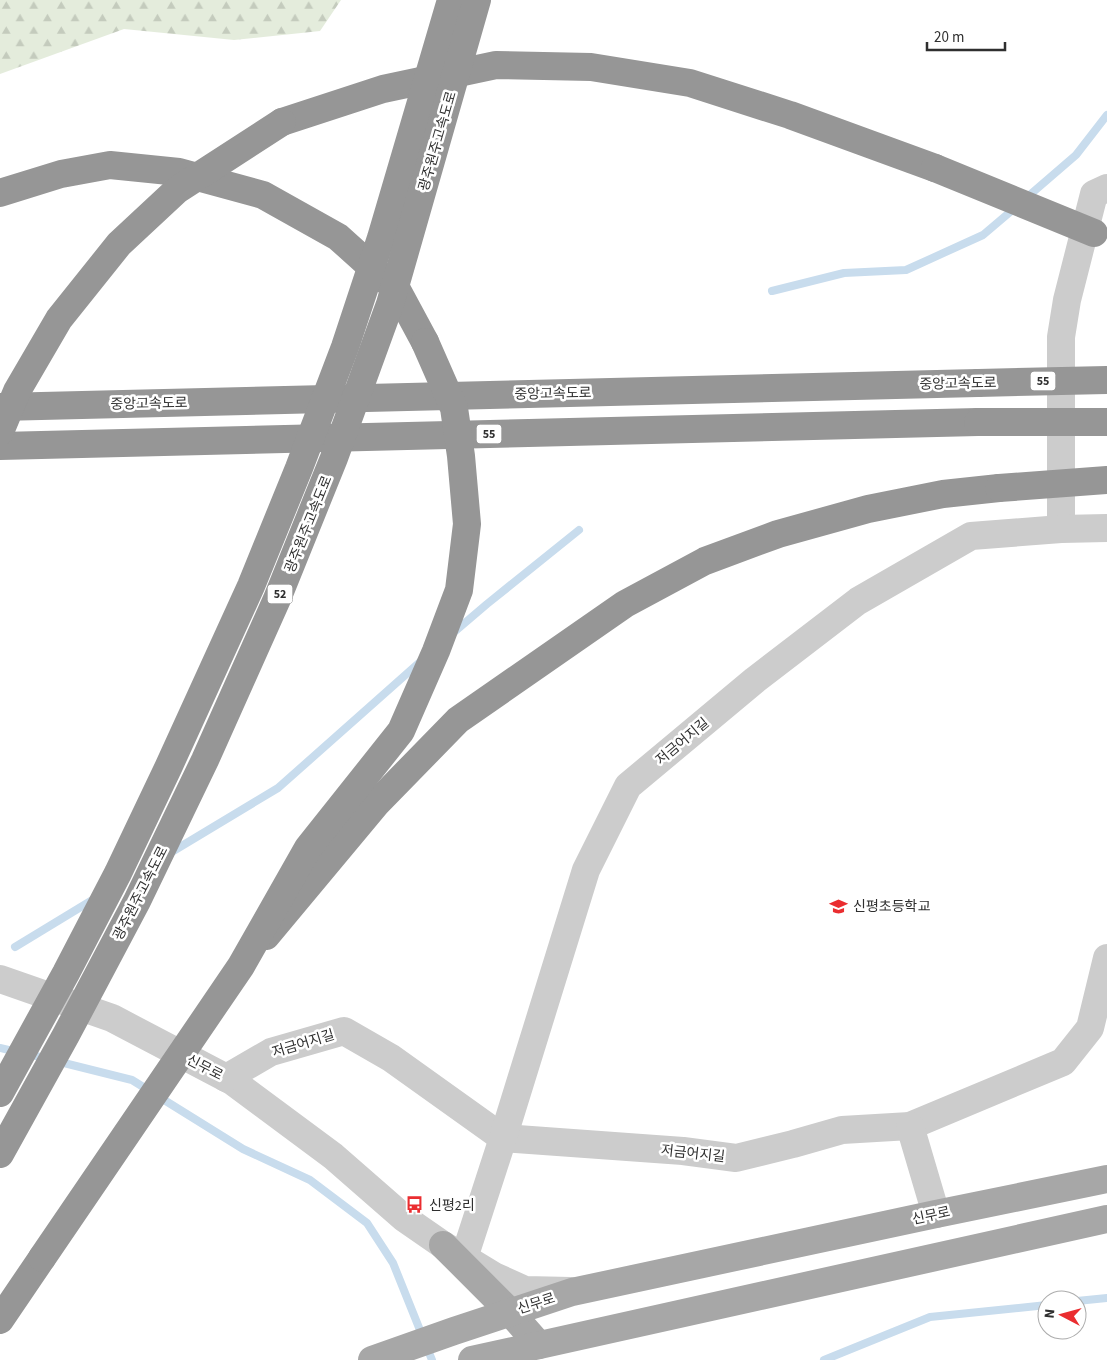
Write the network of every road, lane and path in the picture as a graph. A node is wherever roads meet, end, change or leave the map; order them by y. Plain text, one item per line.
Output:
1 (451, 0) edge
2 (477, 0) edge
3 (1107, 188) edge
4 (0, 193) edge
5 (1101, 236) edge
6 (1107, 380) edge
7 (0, 407) edge
8 (1107, 422) edge
9 (0, 432) edge
10 (0, 446) edge
11 (1107, 480) edge
12 (1107, 528) edge
13 (1061, 529) junction
14 (1107, 958) edge
15 (241, 966) junction
16 (0, 979) edge
17 (226, 1078) junction
18 (0, 1093) edge
19 (910, 1126) junction
20 (503, 1138) junction
21 (0, 1154) edge
22 (1107, 1179) edge
23 (936, 1214) junction
24 (1107, 1219) edge
25 (453, 1252) junction
26 (572, 1292) junction
27 (510, 1312) junction
28 (0, 1320) edge
29 (461, 1328) junction
30 (539, 1345) junction
31 (376, 1359) edge
32 (473, 1360) edge

1 - 18 highway, 광주원주고속도로 / 52, bridge
2 - 21 highway, 광주원주고속도로 / 52, bridge
3 - 13 street
4 - 15 highway, bridge
5 - 9 highway, bridge
6 - 7 highway, 중앙고속도로 / 55, bridge
8 - 10 highway, 55, bridge
11 - 15 highway, bridge
12 - 13 street, 저금어지길
13 - 20 street, 저금어지길
14 - 19 street, 저금어지길
15 - 28 highway, bridge
16 - 17 street, 신무로
17 - 20 street, 저금어지길
17 - 25 street, 신무로
19 - 20 street, 저금어지길
19 - 23 street
20 - 25 street, 저금어지길
22 - 23 main road, 신무로
23 - 26 main road, 신무로
24 - 30 main road
25 - 26 street
25 - 27 main road, 신무로
25 - 29 main road
26 - 27 main road, 신무로
27 - 29 main road
27 - 30 main road
29 - 31 main road
30 - 32 main road

